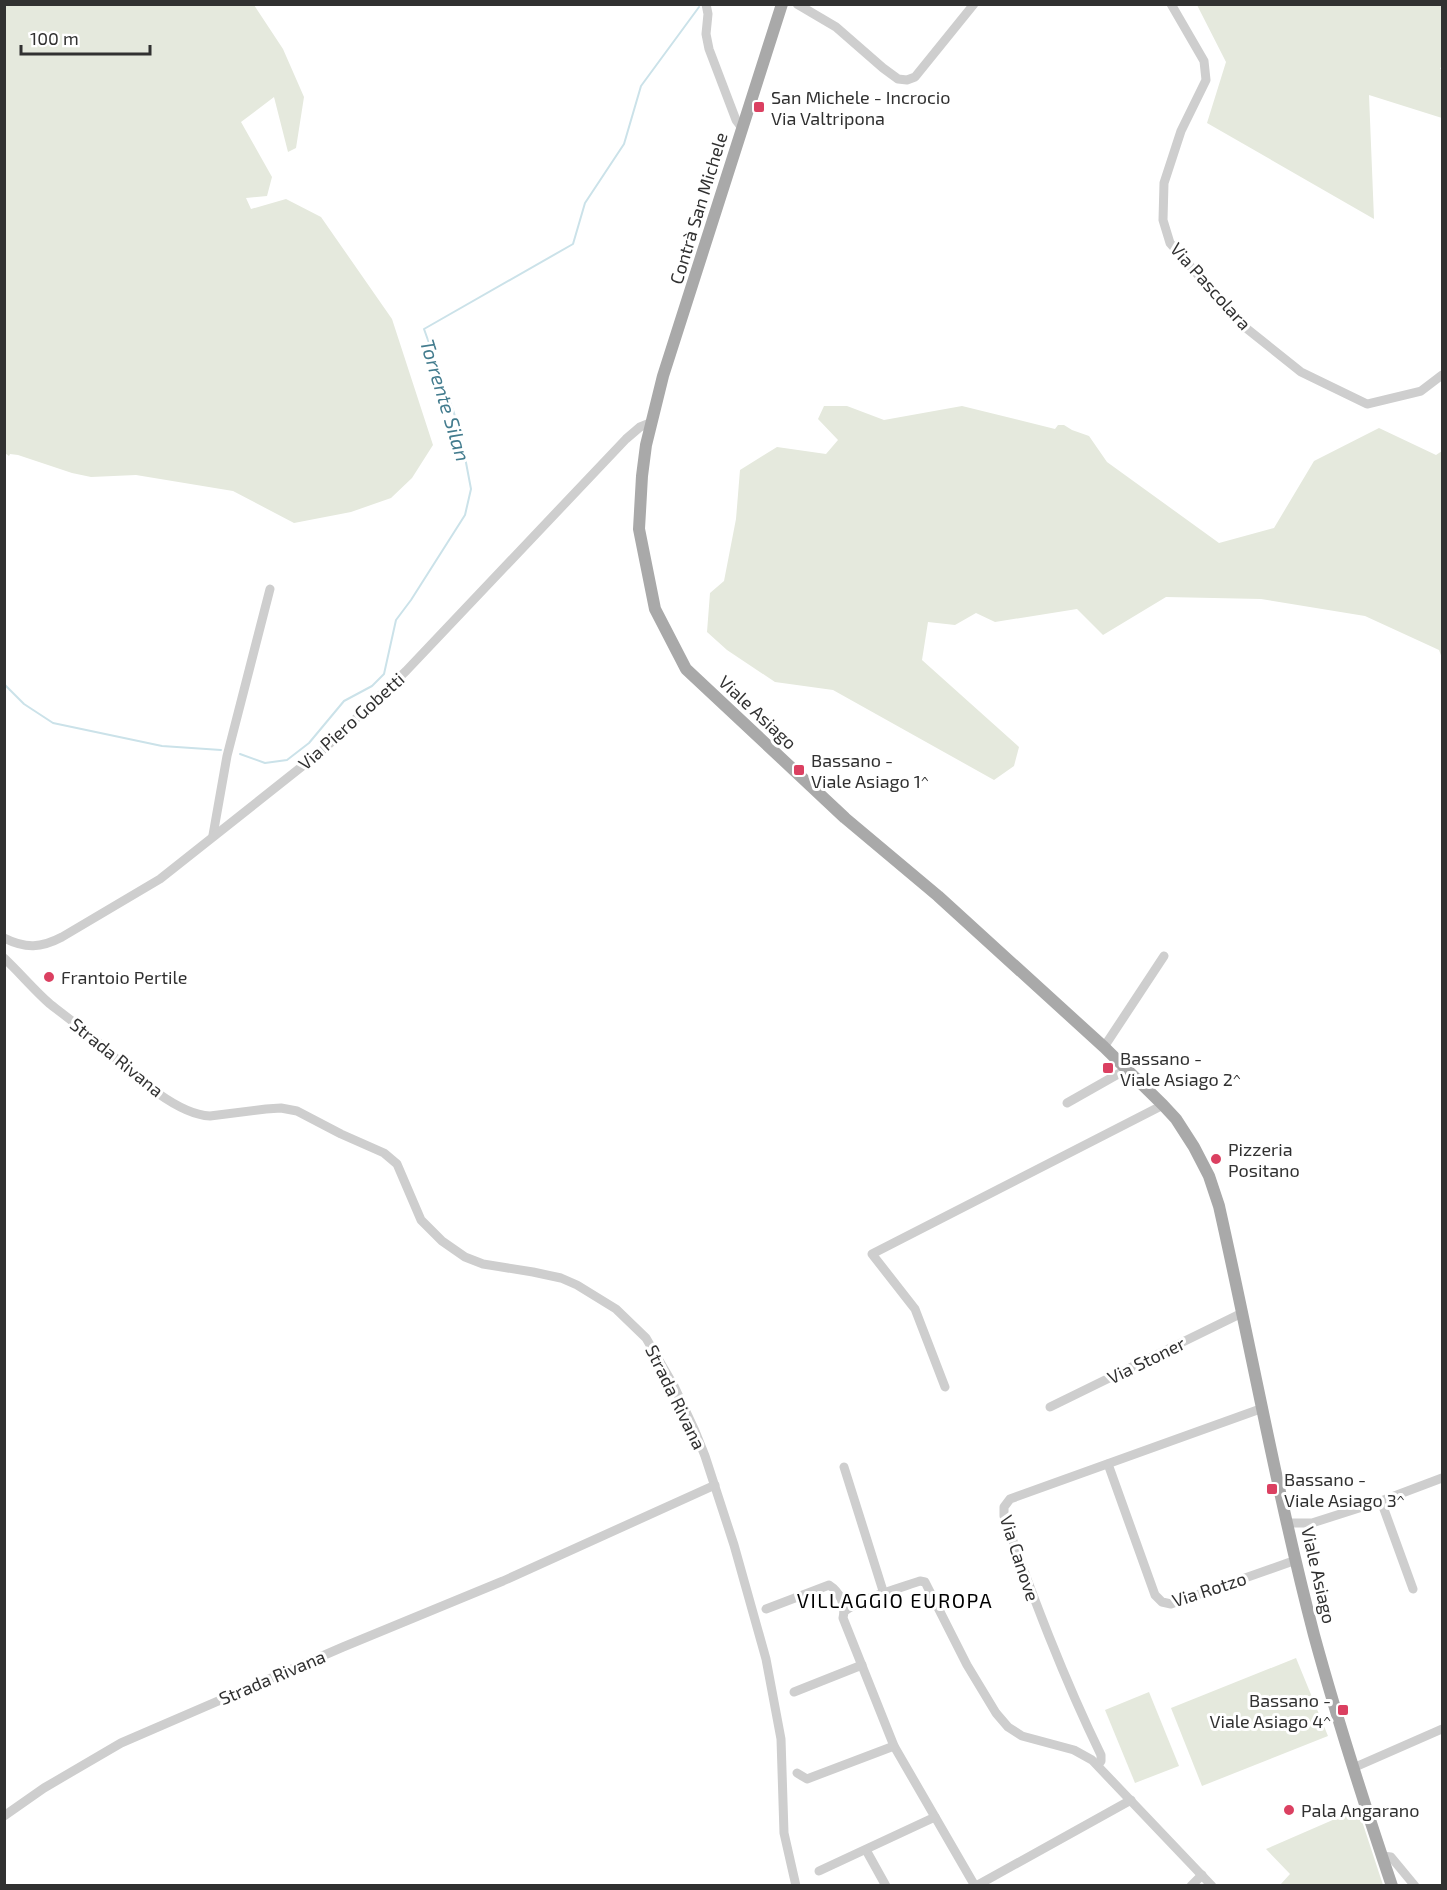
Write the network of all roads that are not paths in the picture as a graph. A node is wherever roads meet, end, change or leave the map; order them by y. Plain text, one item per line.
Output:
1 (706, 4) edge
2 (782, 4) edge
3 (797, 4) edge
4 (974, 4) edge
5 (1171, 4) edge
6 (742, 128) junction
7 (1443, 375) edge
8 (650, 423) junction
9 (270, 589) dead end
10 (213, 835) junction
11 (4, 938) edge
12 (1164, 956) dead end
13 (4, 958) edge
14 (1104, 1047) junction
15 (1127, 1069) junction
16 (1067, 1103) dead end
17 (1163, 1105) junction
18 (1242, 1313) junction
19 (945, 1387) dead end
20 (1050, 1407) dead end
21 (1263, 1408) junction
22 (1108, 1464) junction
23 (844, 1467) dead end
24 (1443, 1478) edge
25 (715, 1485) junction
26 (1381, 1501) junction
27 (1288, 1523) junction
28 (1296, 1560) junction
29 (1413, 1589) dead end
30 (884, 1594) junction
31 (766, 1609) dead end
32 (845, 1611) junction
33 (862, 1665) junction
34 (794, 1692) dead end
35 (1443, 1729) edge
36 (894, 1746) junction
37 (1098, 1765) junction
38 (1353, 1768) junction
39 (797, 1773) dead end
40 (1131, 1800) junction
41 (4, 1816) edge
42 (935, 1817) junction
43 (866, 1850) junction
44 (1382, 1856) junction
45 (819, 1871) dead end
46 (1202, 1875) junction
47 (796, 1886) edge
48 (886, 1886) edge
49 (975, 1886) edge
50 (1191, 1886) edge
51 (1212, 1886) edge
52 (1392, 1886) edge
53 (1415, 1886) edge

1 - 6 street
2 - 6 main road, Contrà San Michele
3 - 4 street
5 - 7 street, Via Pascolara
6 - 8 main road, Contrà San Michele
8 - 10 street, Via Piero Gobetti
8 - 14 main road, Viale Asiago
9 - 10 street
10 - 11 street, Via Piero Gobetti
12 - 14 street
13 - 25 street, Strada Rivana
14 - 15 main road, Viale Asiago
15 - 16 street
15 - 17 main road, Viale Asiago
17 - 18 main road, Viale Asiago
17 - 19 street
18 - 20 street, Via Stoner
18 - 21 main road, Viale Asiago
21 - 22 street, Via Canove
21 - 27 main road, Viale Asiago
22 - 28 street, Via Rotzo
22 - 37 street, Via Canove
23 - 30 street
24 - 26 street
25 - 41 street, Strada Rivana
25 - 47 street, Strada Rivana
26 - 27 street
26 - 29 street
27 - 28 main road, Viale Asiago
28 - 38 main road, Viale Asiago
30 - 32 street
30 - 37 street
31 - 32 street
32 - 33 street
33 - 34 street
33 - 36 street
35 - 38 street
36 - 39 street
36 - 42 street
37 - 40 street
38 - 44 main road, Viale Asiago
40 - 46 street
40 - 49 street
42 - 43 street
42 - 49 street
43 - 45 street
43 - 48 street
44 - 52 main road, Viale Asiago
44 - 53 street
46 - 50 street
46 - 51 street

